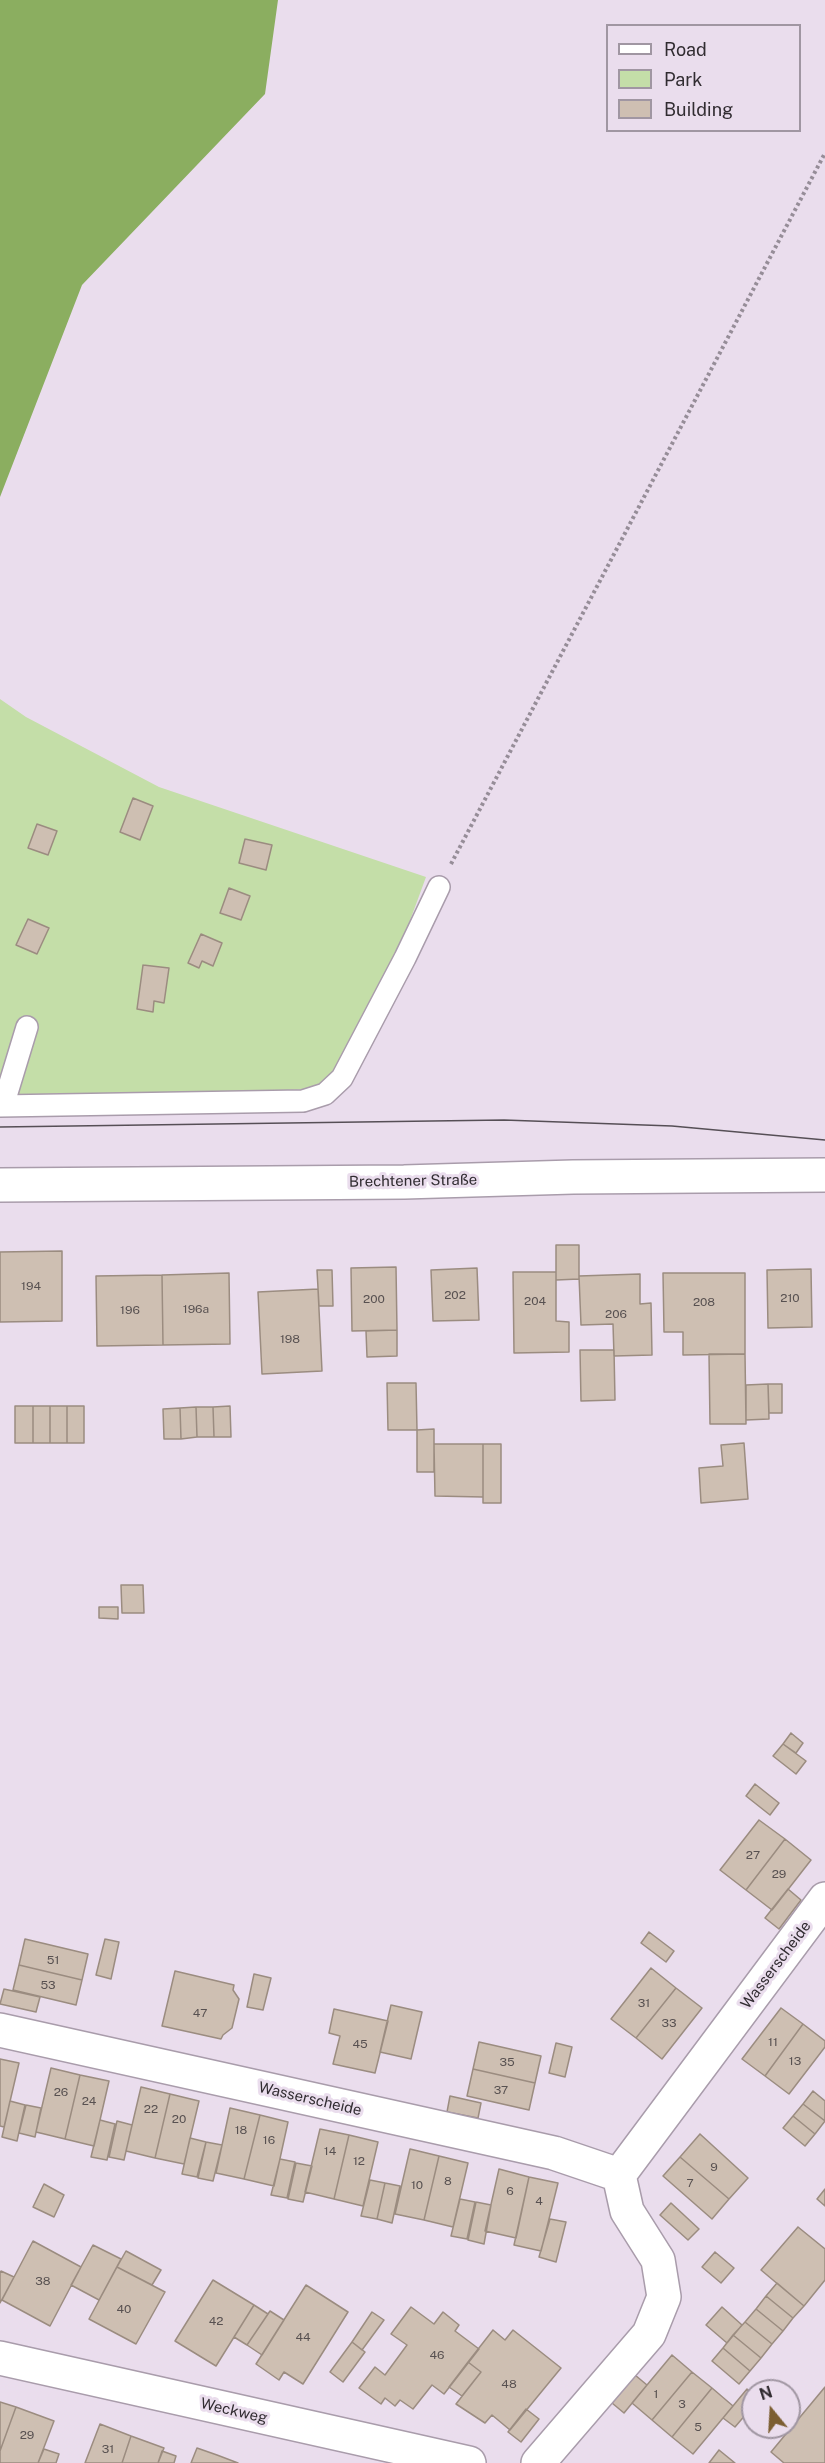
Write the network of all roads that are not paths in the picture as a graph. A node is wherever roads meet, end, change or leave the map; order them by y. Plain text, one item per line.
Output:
1 (438, 887) road end
2 (27, 1027) dead end
3 (2, 1106) edge
4 (825, 1175) edge
5 (0, 1185) edge
6 (825, 1899) edge
7 (0, 2030) edge
8 (619, 2175) junction
9 (0, 2358) edge
10 (469, 2463) edge
11 (538, 2463) edge

1 - 3 lane
2 - 3 lane
4 - 5 street, Brechtener Straße
6 - 8 street, Wasserscheide
7 - 8 street, Wasserscheide
8 - 11 street
9 - 10 street, Weckweg

